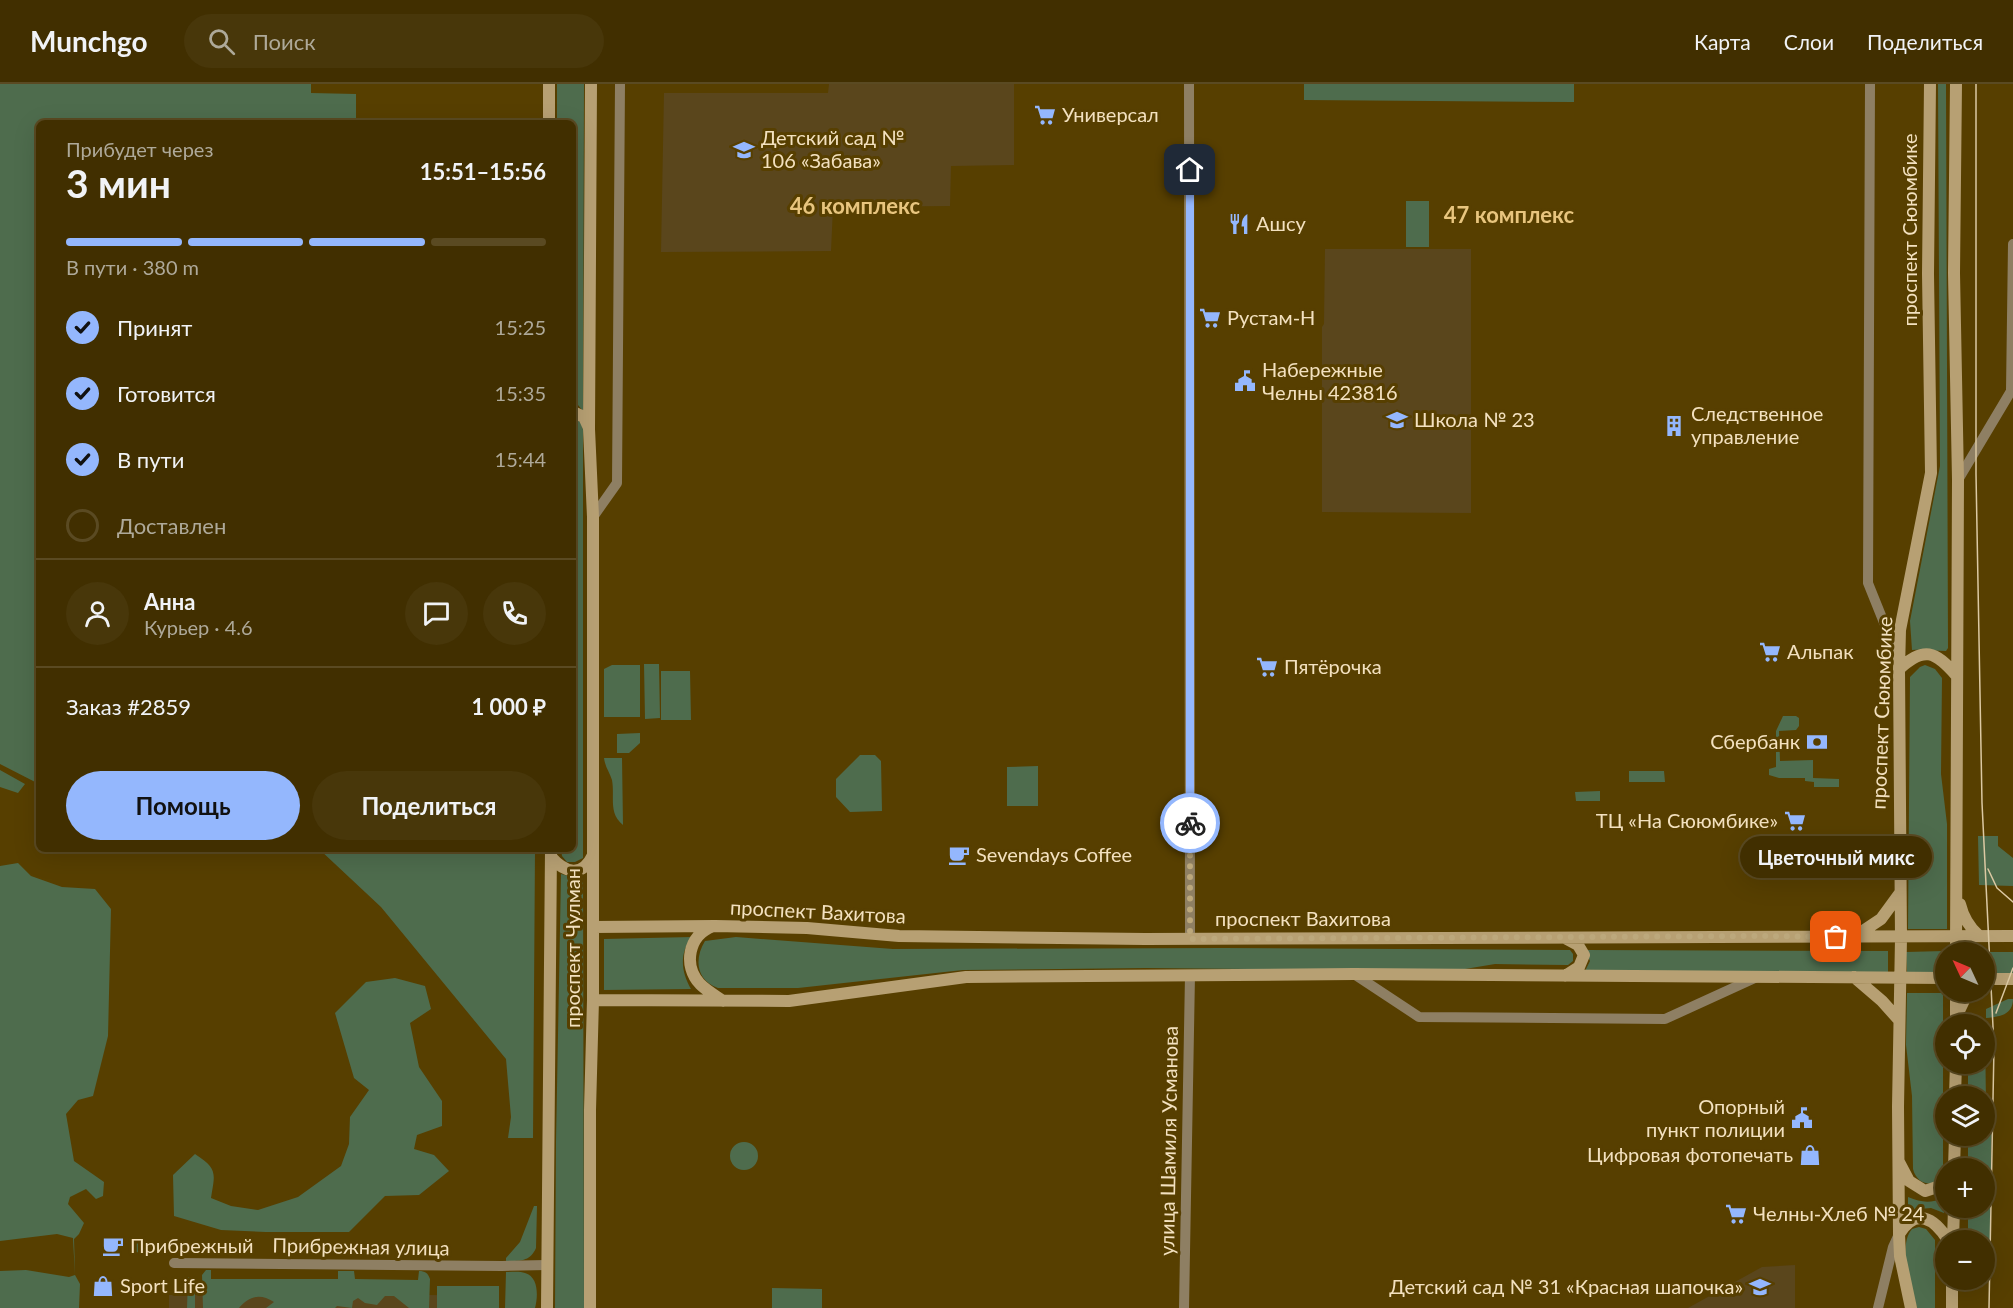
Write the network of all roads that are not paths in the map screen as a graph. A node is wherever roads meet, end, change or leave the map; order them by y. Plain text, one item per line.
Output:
1 (549, 84) edge
2 (591, 84) edge
3 (620, 84) edge
4 (1190, 84) edge
5 (1870, 84) edge
6 (1930, 84) edge
7 (1956, 84) edge
8 (549, 120) edge
9 (2013, 244) edge
10 (576, 413) edge
11 (590, 429) junction
12 (1958, 480) junction
13 (593, 517) junction
14 (1899, 665) junction
15 (1956, 675) junction
16 (551, 853) edge
17 (593, 855) junction
18 (1957, 892) junction
19 (1900, 893) junction
20 (715, 926) junction
21 (593, 927) junction
22 (1979, 936) junction
23 (2013, 936) edge
24 (1564, 937) junction
25 (1854, 937) junction
26 (1901, 938) junction
27 (1956, 938) junction
28 (1190, 939) junction
29 (1956, 942) edge
30 (1354, 974) junction
31 (1190, 975) junction
32 (1565, 976) junction
33 (1757, 977) junction
34 (1854, 977) junction
35 (1900, 978) junction
36 (1935, 978) edge
37 (1995, 979) edge
38 (2013, 979) edge
39 (593, 1000) junction
40 (724, 1002) junction
41 (1899, 1020) junction
42 (1899, 1161) junction
43 (1935, 1188) edge
44 (1941, 1230) edge
45 (1899, 1234) junction
46 (174, 1263) dead end
47 (547, 1265) junction
48 (1952, 1290) edge
49 (547, 1294) junction
50 (539, 1308) edge
51 (547, 1308) edge
52 (590, 1308) edge
53 (1184, 1308) edge
54 (1878, 1308) edge
55 (1911, 1308) edge
56 (1952, 1308) edge

1 - 8 main road
2 - 11 main road, проспект Чулман
3 - 13 street
4 - 28 street
5 - 14 street
6 - 14 main road, проспект Сююмбике
7 - 12 main road
9 - 12 street
10 - 11 main road
11 - 13 main road, проспект Чулман
12 - 15 main road
13 - 17 main road, проспект Чулман
14 - 15 main road
14 - 19 main road, проспект Сююмбике
15 - 18 main road
16 - 17 main road
16 - 47 main road, проспект Чулман
17 - 21 main road, проспект Чулман
18 - 22 main road
18 - 27 main road
19 - 25 main road
19 - 26 main road, проспект Сююмбике
20 - 21 main road, проспект Вахитова
20 - 28 main road, проспект Вахитова
20 - 40 main road
21 - 39 main road, проспект Чулман
22 - 23 main road, проспект Вахитова
22 - 27 main road, проспект Вахитова
24 - 25 main road, проспект Вахитова
24 - 28 main road, проспект Вахитова
24 - 32 main road
25 - 26 main road, проспект Вахитова
26 - 27 main road, проспект Вахитова
26 - 35 main road, проспект Сююмбике
27 - 29 main road
30 - 31 main road
30 - 32 main road
30 - 33 street
31 - 40 main road
31 - 53 street, улица Шамиля Усманова
32 - 33 main road
33 - 34 main road
34 - 35 main road
34 - 41 main road
35 - 36 main road
35 - 41 main road, проспект Сююмбике
37 - 38 main road
39 - 40 main road
39 - 52 main road, проспект Чулман
41 - 42 main road, проспект Сююмбике
42 - 43 main road
42 - 45 main road, проспект Сююмбике
44 - 45 main road
45 - 54 street
45 - 55 main road, проспект Сююмбике
46 - 47 street, Прибрежная улица
47 - 49 main road, проспект Чулман
48 - 56 main road
49 - 50 street
49 - 51 main road, проспект Чулман

